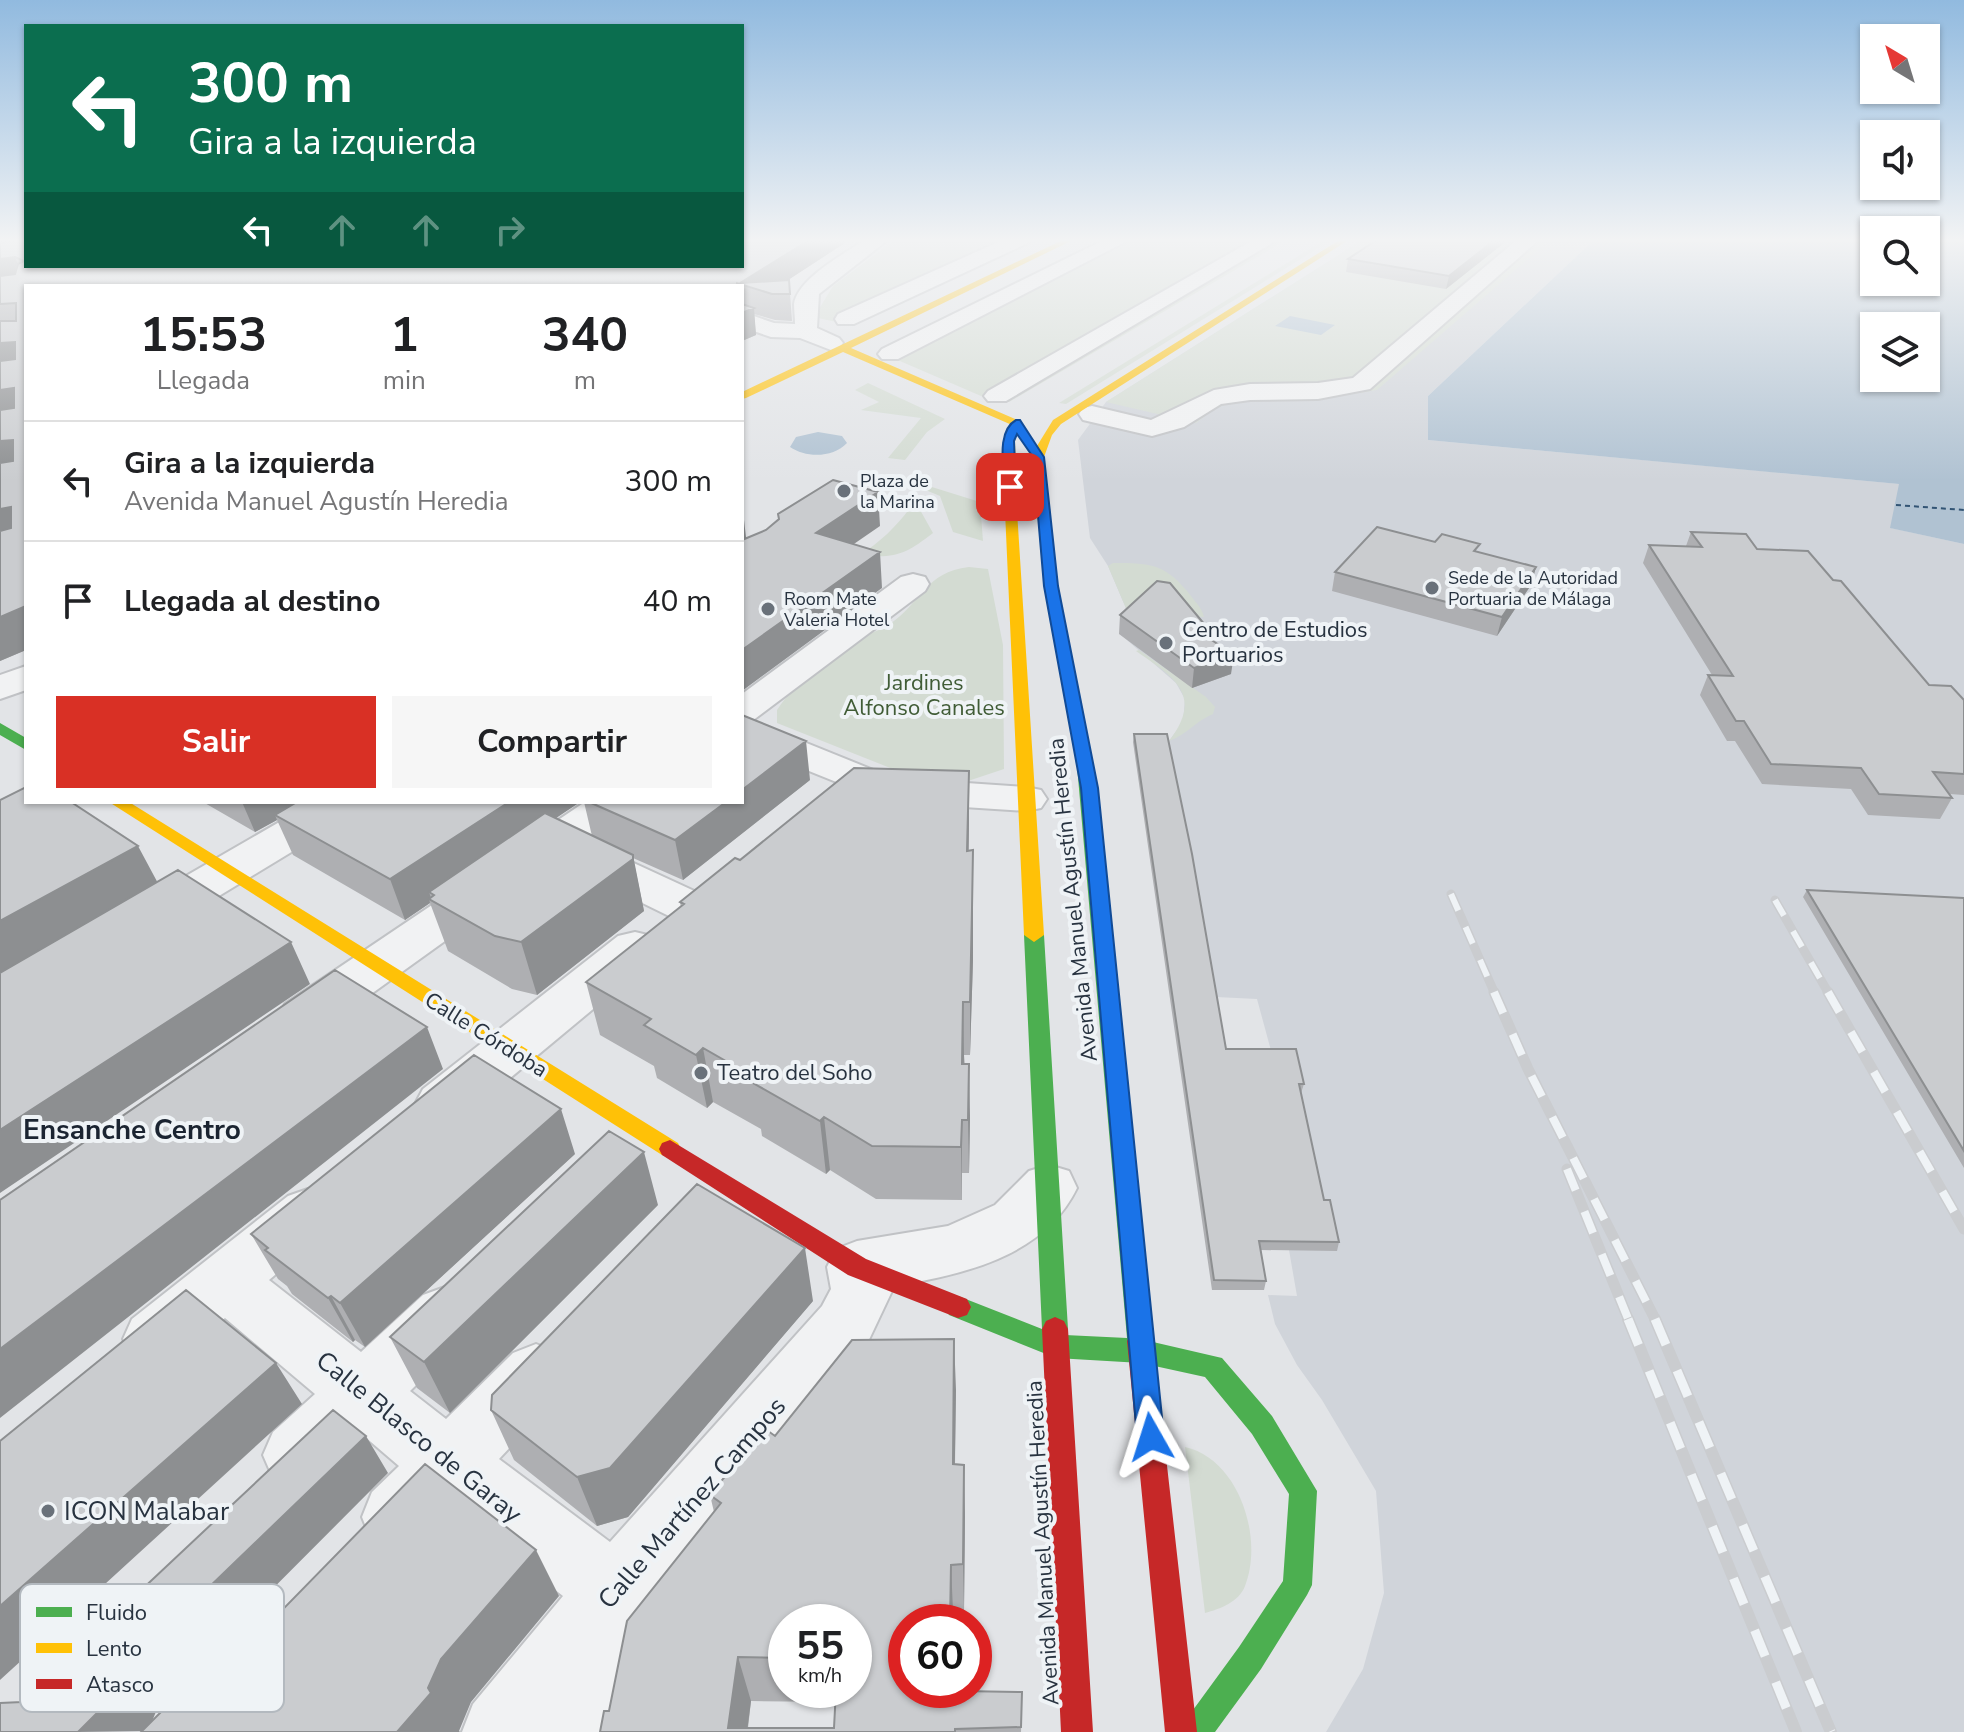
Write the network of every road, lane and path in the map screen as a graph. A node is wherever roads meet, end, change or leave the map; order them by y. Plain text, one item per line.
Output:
1 (806, 320) edge
2 (902, 320) edge
3 (959, 320) edge
4 (1129, 320) edge
5 (1218, 320) edge
6 (1436, 320) edge
7 (744, 321) edge
8 (806, 323) junction
9 (843, 348) junction
10 (890, 354) dead end
11 (744, 395) edge
12 (997, 396) dead end
13 (1035, 409) dead end
14 (1092, 414) dead end
15 (1016, 423) junction
16 (1038, 457) junction
17 (913, 584) dead end
18 (24, 678) edge
19 (0, 688) edge
20 (744, 711) edge
21 (0, 728) edge
22 (744, 731) edge
23 (24, 741) edge
24 (0, 749) edge
25 (1026, 799) junction
26 (120, 804) edge
27 (341, 804) edge
28 (610, 804) edge
29 (555, 842) junction
30 (228, 871) junction
31 (722, 878) edge
32 (687, 906) junction
33 (107, 942) edge
34 (377, 965) junction
35 (260, 1047) edge
36 (509, 1049) junction
37 (398, 1140) edge
38 (349, 1180) edge
39 (1049, 1188) junction
40 (857, 1267) junction
41 (225, 1281) junction
42 (478, 1284) edge
43 (576, 1332) edge
44 (1056, 1346) junction
45 (1141, 1351) junction
46 (119, 1368) edge
47 (362, 1393) junction
48 (449, 1464) junction
49 (247, 1502) edge
50 (352, 1564) edge
51 (615, 1591) junction
52 (501, 1732) edge
53 (584, 1732) edge
54 (1077, 1732) edge
55 (1181, 1732) edge
56 (1196, 1732) edge

1 - 8 street
2 - 9 main road
3 - 10 street
4 - 12 street
5 - 16 main road
6 - 14 street
7 - 8 street
8 - 9 street
9 - 11 main road
9 - 15 main road
13 - 15 main road
15 - 16 main road, Avenida Manuel Agustín Heredia
15 - 25 main road, Avenida Manuel Agustín Heredia
16 - 45 main road, Avenida Manuel Agustín Heredia
17 - 20 street
18 - 19 street
21 - 23 main road
22 - 25 street
23 - 24 main road
25 - 39 main road, Avenida Manuel Agustín Heredia
26 - 30 main road, Calle Córdoba
27 - 30 street
28 - 29 street
29 - 32 street
29 - 34 street
30 - 33 street
30 - 34 main road, Calle Córdoba
31 - 32 street
32 - 36 street
34 - 35 street
34 - 36 main road, Calle Córdoba
36 - 37 street
36 - 40 main road, Calle Córdoba
38 - 41 street
39 - 40 street
39 - 44 main road, Avenida Manuel Agustín Heredia
40 - 44 main road, Calle Córdoba
40 - 51 street, Calle Martínez Campos
41 - 46 street
41 - 47 street, Calle Blasco de Garay
42 - 47 street
43 - 48 street
44 - 45 main road, Calle Córdoba
44 - 54 main road, Avenida Manuel Agustín Heredia
45 - 55 main road, Avenida Manuel Agustín Heredia
45 - 56 main road, Calle Córdoba
47 - 48 street, Calle Blasco de Garay
47 - 49 street
48 - 50 street
48 - 51 street, Calle Blasco de Garay
51 - 52 street, Calle Martínez Campos
51 - 53 street

